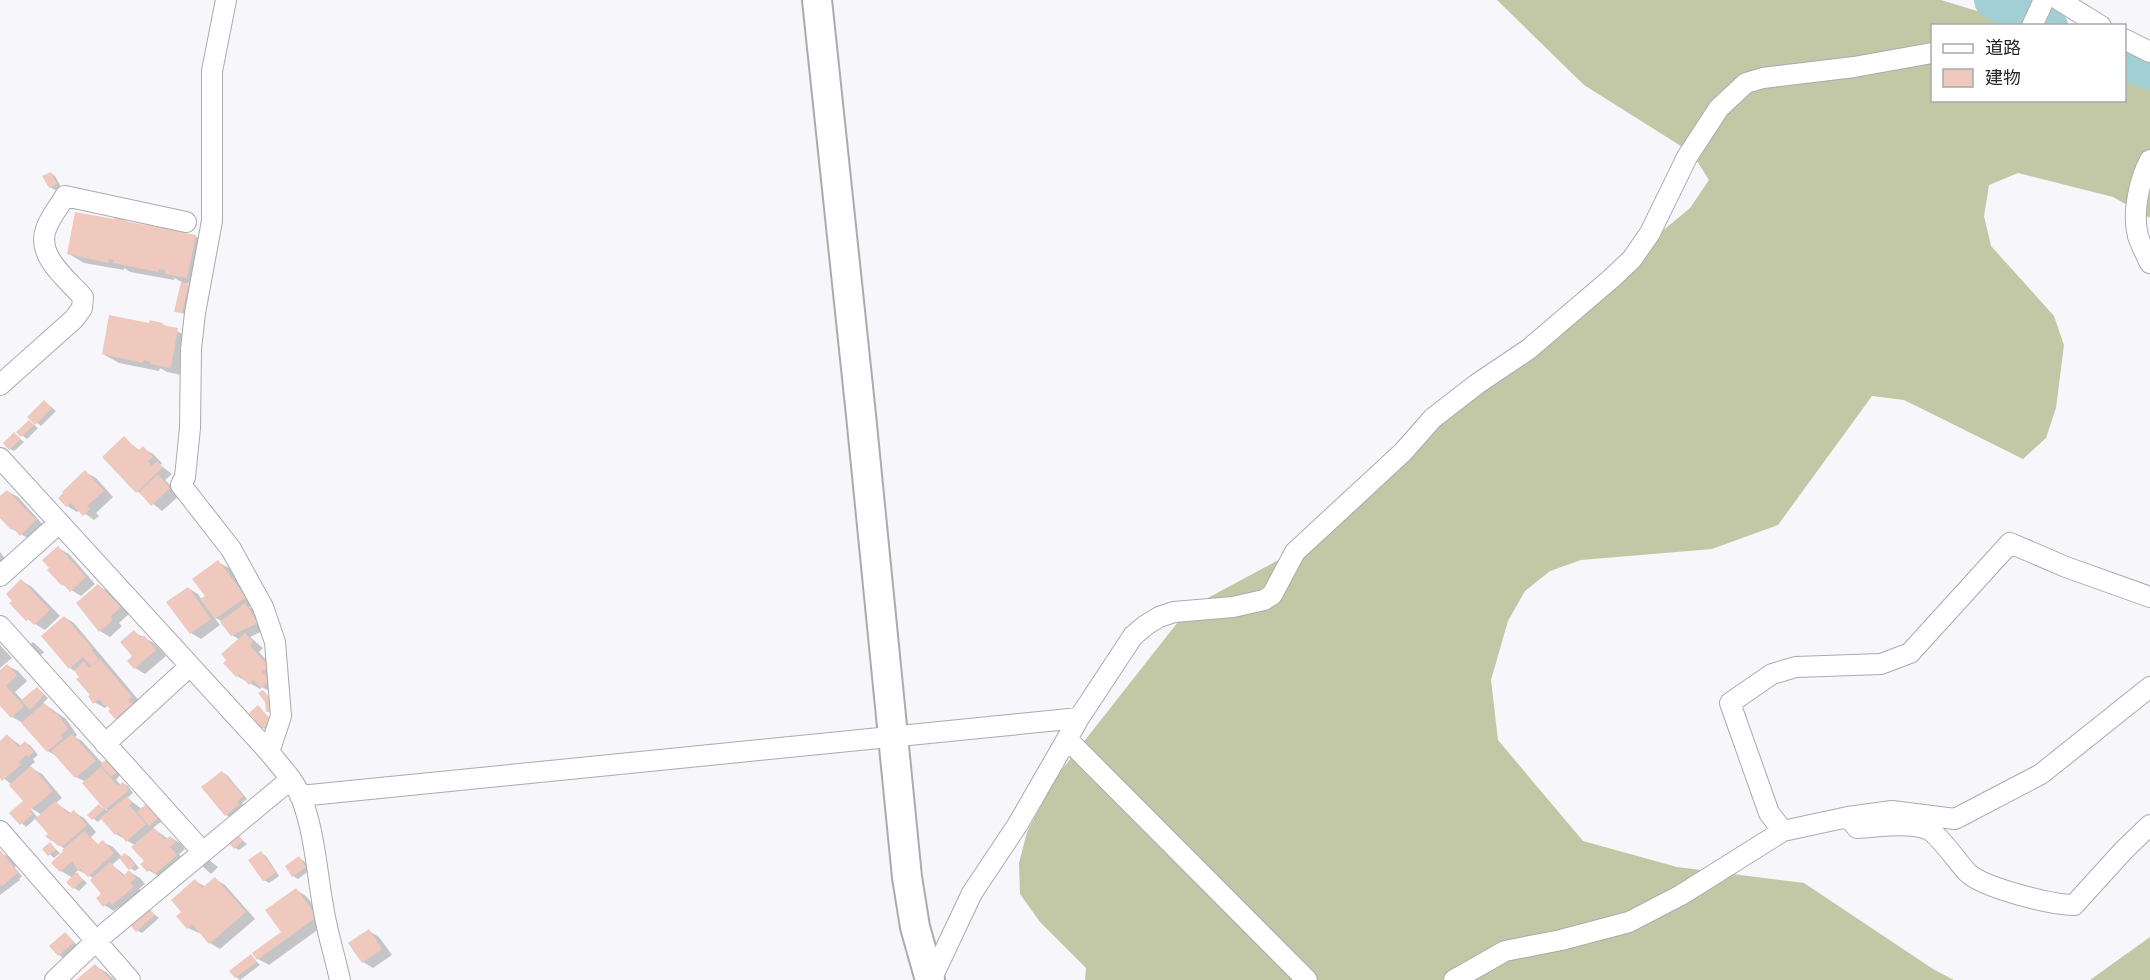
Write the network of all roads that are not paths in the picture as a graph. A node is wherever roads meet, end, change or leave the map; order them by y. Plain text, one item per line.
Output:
1 (226, 0) edge
2 (817, 0) edge
3 (2048, 1) edge
4 (2033, 24) edge
5 (2098, 24) edge
6 (2126, 40) edge
7 (2150, 52) edge
8 (1931, 53) edge
9 (2150, 160) edge
10 (186, 222) dead end
11 (2150, 263) edge
12 (0, 385) edge
13 (0, 458) edge
14 (59, 523) junction
15 (0, 576) edge
16 (2150, 597) edge
17 (0, 626) edge
18 (190, 666) junction
19 (2150, 687) edge
20 (1079, 718) junction
21 (893, 736) junction
22 (1067, 739) junction
23 (105, 744) junction
24 (269, 752) junction
25 (291, 778) junction
26 (300, 796) junction
27 (1848, 817) junction
28 (2150, 825) edge
29 (0, 831) edge
30 (1783, 831) junction
31 (202, 851) junction
32 (97, 940) junction
33 (55, 980) edge
34 (130, 980) edge
35 (340, 980) edge
36 (931, 980) edge
37 (1307, 980) edge
38 (1454, 980) edge

1 - 24 street
2 - 21 street
3 - 4 street
3 - 5 street
6 - 7 street
8 - 20 street
9 - 11 street
10 - 12 street
13 - 14 street
14 - 15 street
14 - 18 street
16 - 30 street
17 - 23 street
18 - 23 street
18 - 24 street
19 - 27 street
20 - 21 street
20 - 22 street
21 - 26 street
21 - 36 street
22 - 36 street
22 - 37 street
23 - 31 street
24 - 25 street
25 - 26 street
25 - 31 street
26 - 35 street
27 - 28 street
27 - 30 street
29 - 32 street
30 - 38 street
31 - 32 street
32 - 33 street
32 - 34 street

